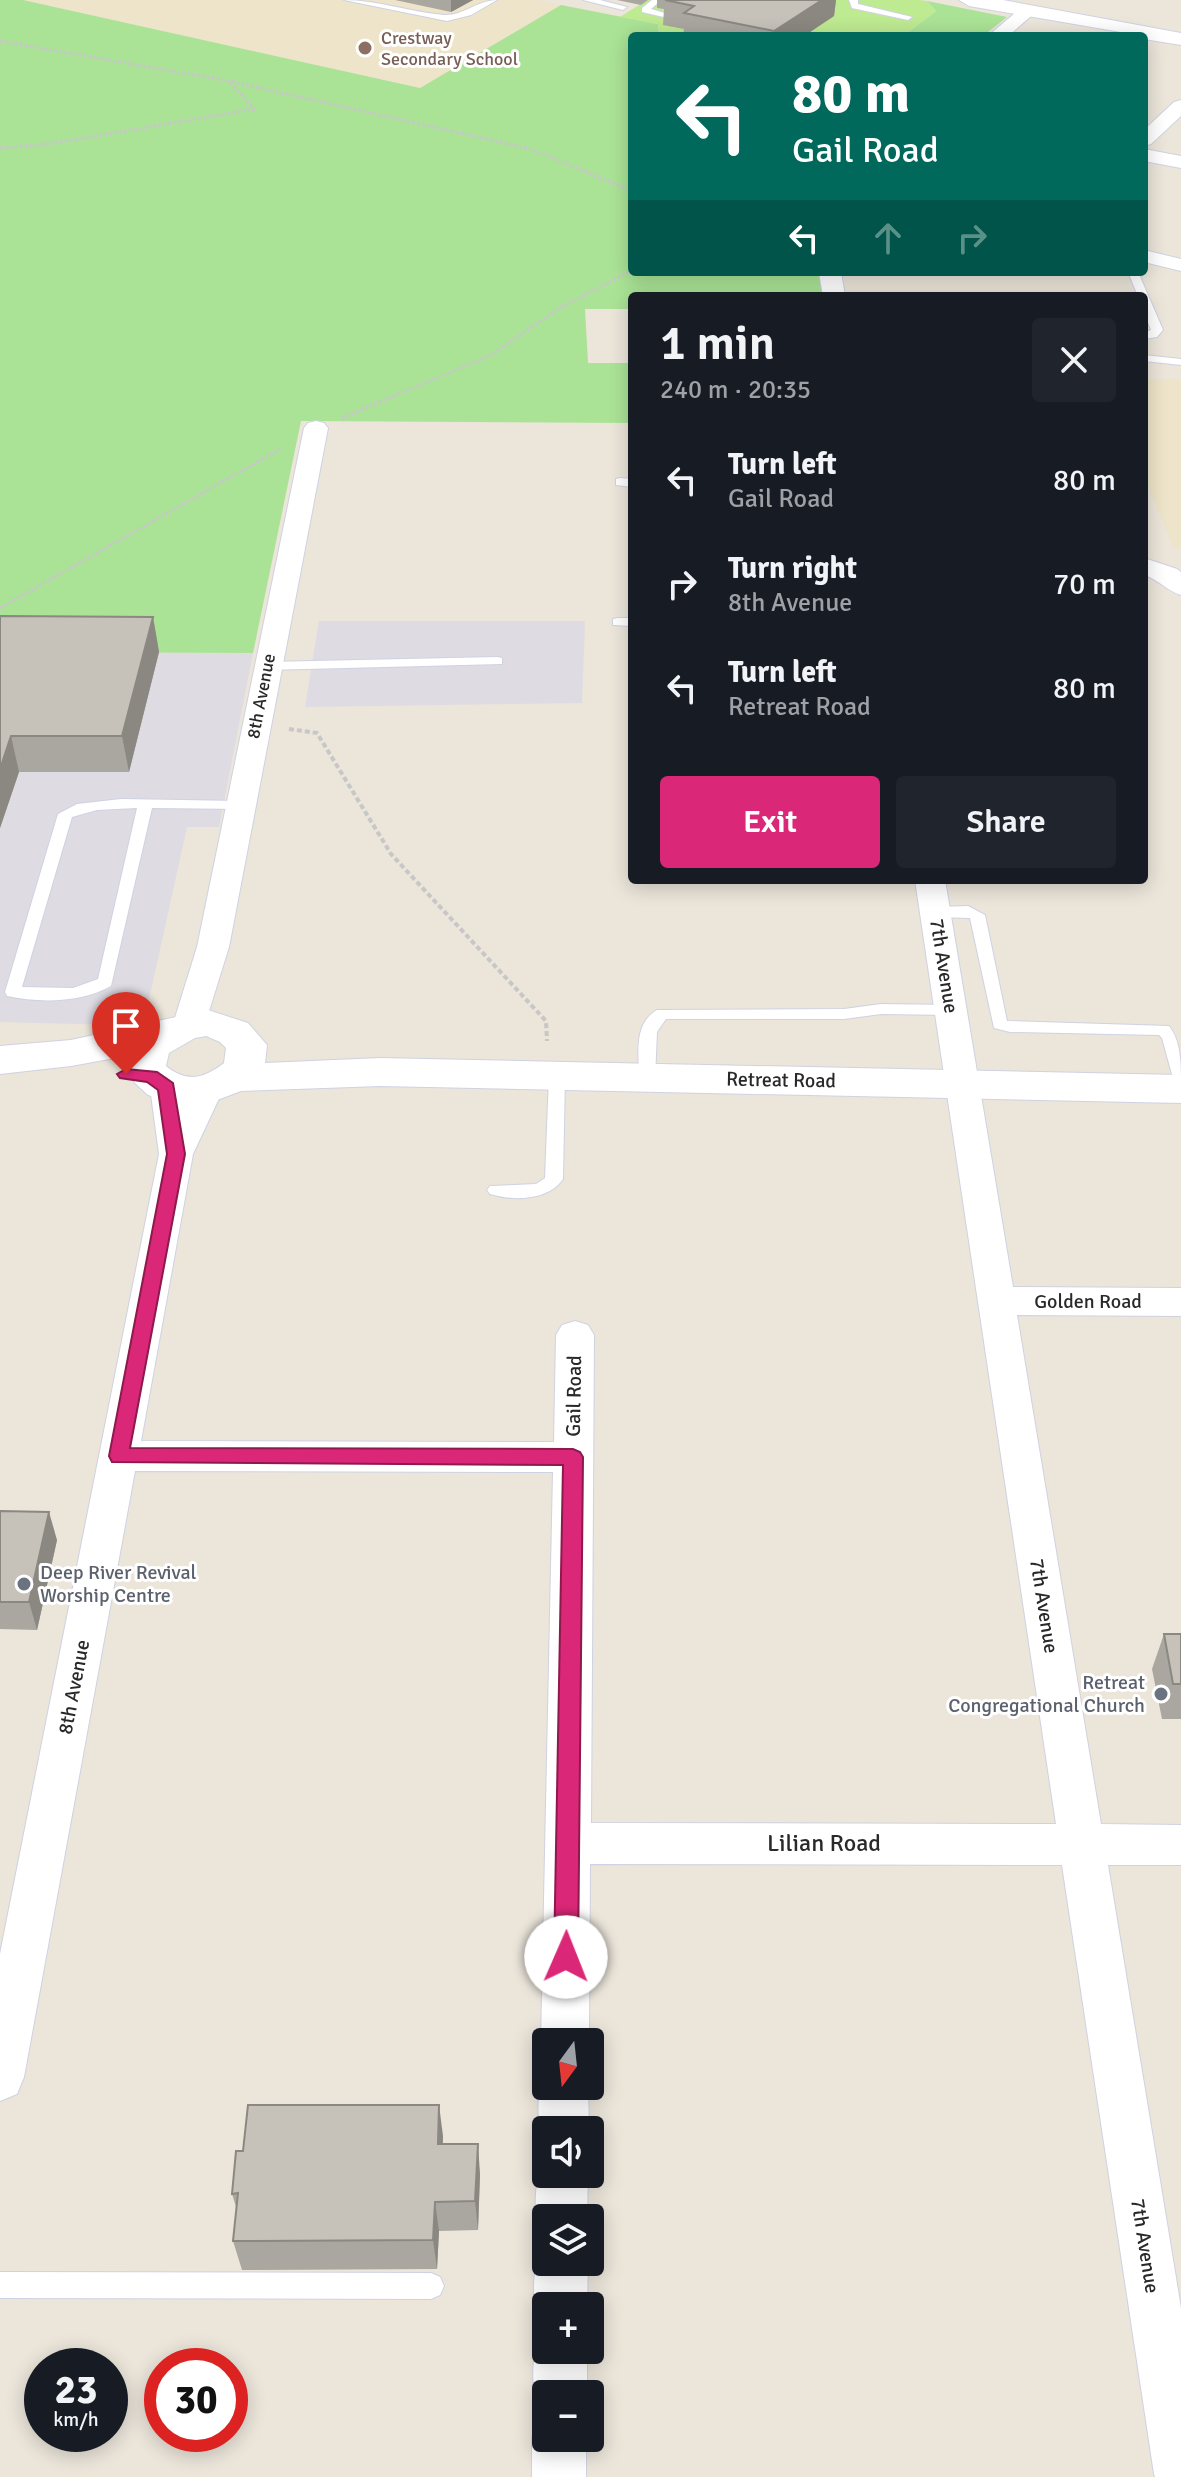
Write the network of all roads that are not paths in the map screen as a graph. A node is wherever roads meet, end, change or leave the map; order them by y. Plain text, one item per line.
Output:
1 (348, 0) edge
2 (493, 0) edge
3 (587, 0) edge
4 (657, 0) edge
5 (854, 0) edge
6 (969, 0) edge
7 (623, 7) dead end
8 (1028, 11) junction
9 (665, 16) edge
10 (908, 17) dead end
11 (1002, 32) edge
12 (1143, 32) edge
13 (1148, 33) edge
14 (1181, 39) edge
15 (1181, 106) edge
16 (1148, 136) edge
17 (1148, 156) edge
18 (1181, 162) edge
19 (1148, 262) edge
20 (1181, 265) edge
21 (1148, 307) edge
22 (1148, 336) edge
23 (1148, 358) edge
24 (1181, 362) edge
25 (316, 428) dead end
26 (1148, 567) edge
27 (1181, 587) edge
28 (497, 661) dead end
29 (267, 666) junction
30 (145, 805) junction
31 (241, 805) junction
32 (931, 884) edge
33 (935, 912) junction
34 (7, 992) edge
35 (951, 1010) junction
36 (198, 1058) junction
37 (0, 1062) edge
38 (552, 1064) junction
39 (647, 1078) junction
40 (1181, 1078) edge
41 (962, 1084) junction
42 (1181, 1089) edge
43 (496, 1190) dead end
44 (996, 1301) junction
45 (1181, 1302) edge
46 (575, 1335) dead end
47 (119, 1456) junction
48 (573, 1457) junction
49 (568, 1843) junction
50 (1081, 1844) junction
51 (1181, 1845) edge
52 (565, 2028) edge
53 (0, 2077) edge
54 (0, 2285) edge
55 (431, 2286) dead end
56 (559, 2452) edge
57 (1181, 2474) edge
58 (559, 2477) edge

1 - 2 lane
3 - 7 lane
4 - 9 lane
5 - 10 lane
6 - 8 main road
8 - 11 street
8 - 12 main road
13 - 14 main road
15 - 16 street
17 - 18 street
19 - 20 street
21 - 22 lane
23 - 24 lane
25 - 29 street, 8th Avenue
26 - 27 street
28 - 29 lane
29 - 31 street, 8th Avenue
30 - 31 lane
30 - 34 lane
30 - 34 lane
31 - 36 street, 8th Avenue
32 - 33 street, 7th Avenue
33 - 35 street, 7th Avenue
33 - 40 lane
35 - 39 lane
35 - 41 street, 7th Avenue
36 - 37 main road, Retreat Road
36 - 38 main road, Retreat Road
36 - 47 street, 8th Avenue
38 - 39 main road, Retreat Road
38 - 43 lane
39 - 41 main road, Retreat Road
41 - 42 main road, Retreat Road
41 - 44 street, 7th Avenue
44 - 45 street, Golden Road
44 - 50 street, 7th Avenue
46 - 48 street, Gail Road
47 - 48 street, Gail Road
47 - 53 street, 8th Avenue
48 - 49 street, Gail Road
49 - 50 street, Lilian Road
49 - 52 street, Gail Road
50 - 51 street, Lilian Road
50 - 57 street, 7th Avenue
54 - 55 lane
56 - 58 street

